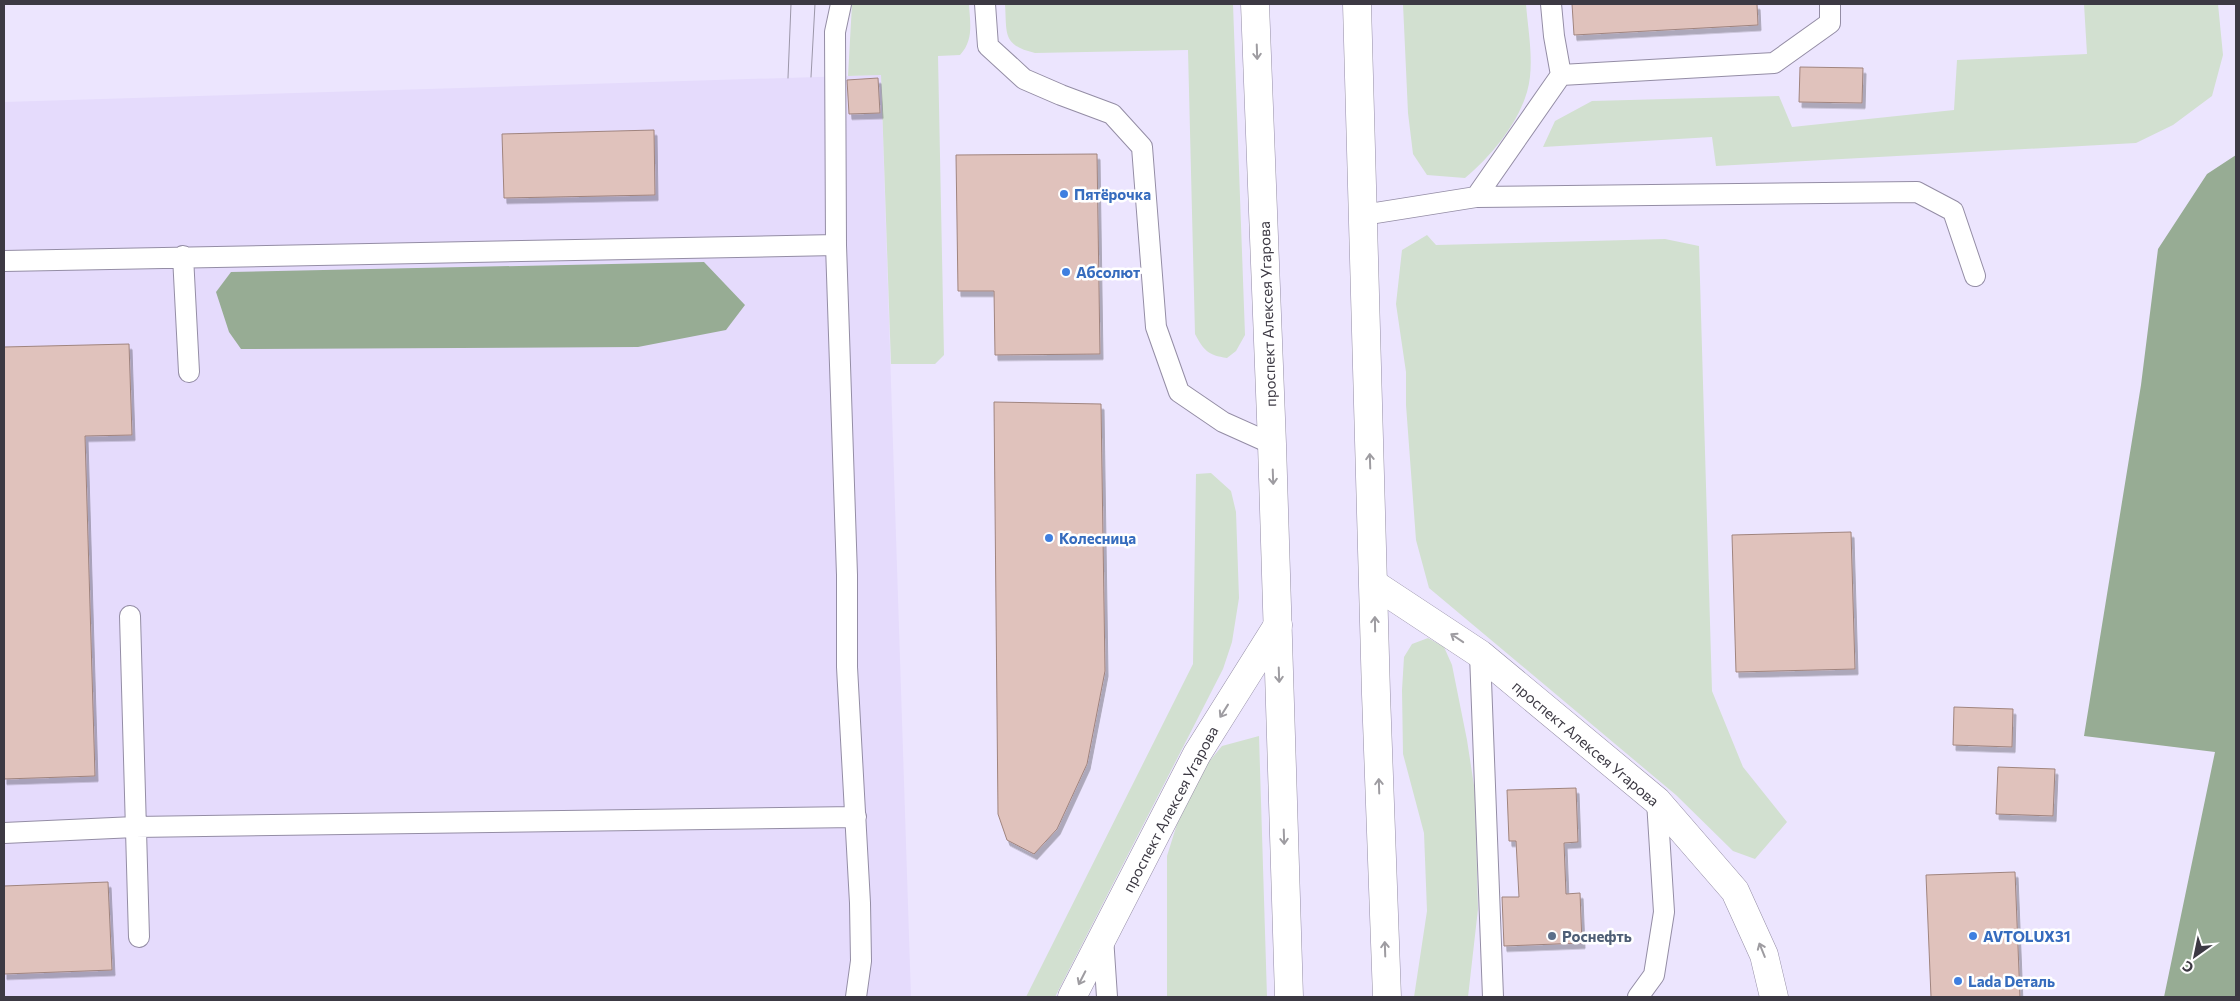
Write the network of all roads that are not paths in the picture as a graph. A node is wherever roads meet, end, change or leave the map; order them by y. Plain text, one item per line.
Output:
1 (841, 4) edge
2 (985, 4) edge
3 (1255, 4) edge
4 (1357, 4) edge
5 (1551, 4) edge
6 (1830, 4) edge
7 (1561, 75) junction
8 (1476, 197) junction
9 (1363, 215) junction
10 (836, 245) junction
11 (183, 256) junction
12 (4, 261) edge
13 (1974, 276) dead end
14 (189, 372) dead end
15 (1272, 444) junction
16 (1374, 584) junction
17 (130, 616) dead end
18 (1278, 625) junction
19 (1480, 654) junction
20 (1656, 801) junction
21 (856, 817) junction
22 (135, 827) junction
23 (4, 833) edge
24 (139, 937) dead end
25 (1103, 937) junction
26 (856, 997) edge
27 (1072, 997) edge
28 (1107, 997) edge
29 (1289, 997) edge
30 (1387, 997) edge
31 (1493, 997) edge
32 (1638, 997) edge
33 (1774, 997) edge

1 - 10 lane
2 - 15 lane
3 -> 15 main road, проспект Алексея Угарова
4 - 9 main road
5 - 7 lane
6 - 7 lane
7 - 8 lane
8 - 9 lane
8 - 13 lane
16 -> 9 main road
10 - 11 lane
10 - 21 lane
11 - 12 lane
11 - 14 lane
15 -> 18 main road, проспект Алексея Угарова
19 -> 16 main road, проспект Алексея Угарова
30 -> 16 main road
17 - 22 lane
18 -> 25 main road, проспект Алексея Угарова
18 -> 29 main road, проспект Алексея Угарова
19 - 20 main road, проспект Алексея Угарова
19 - 31 lane
20 - 32 lane
33 -> 20 main road, проспект Алексея Угарова
21 - 22 lane
21 - 26 lane
22 - 23 lane
22 - 24 lane
25 -> 27 main road, проспект Алексея Угарова
25 - 28 lane

